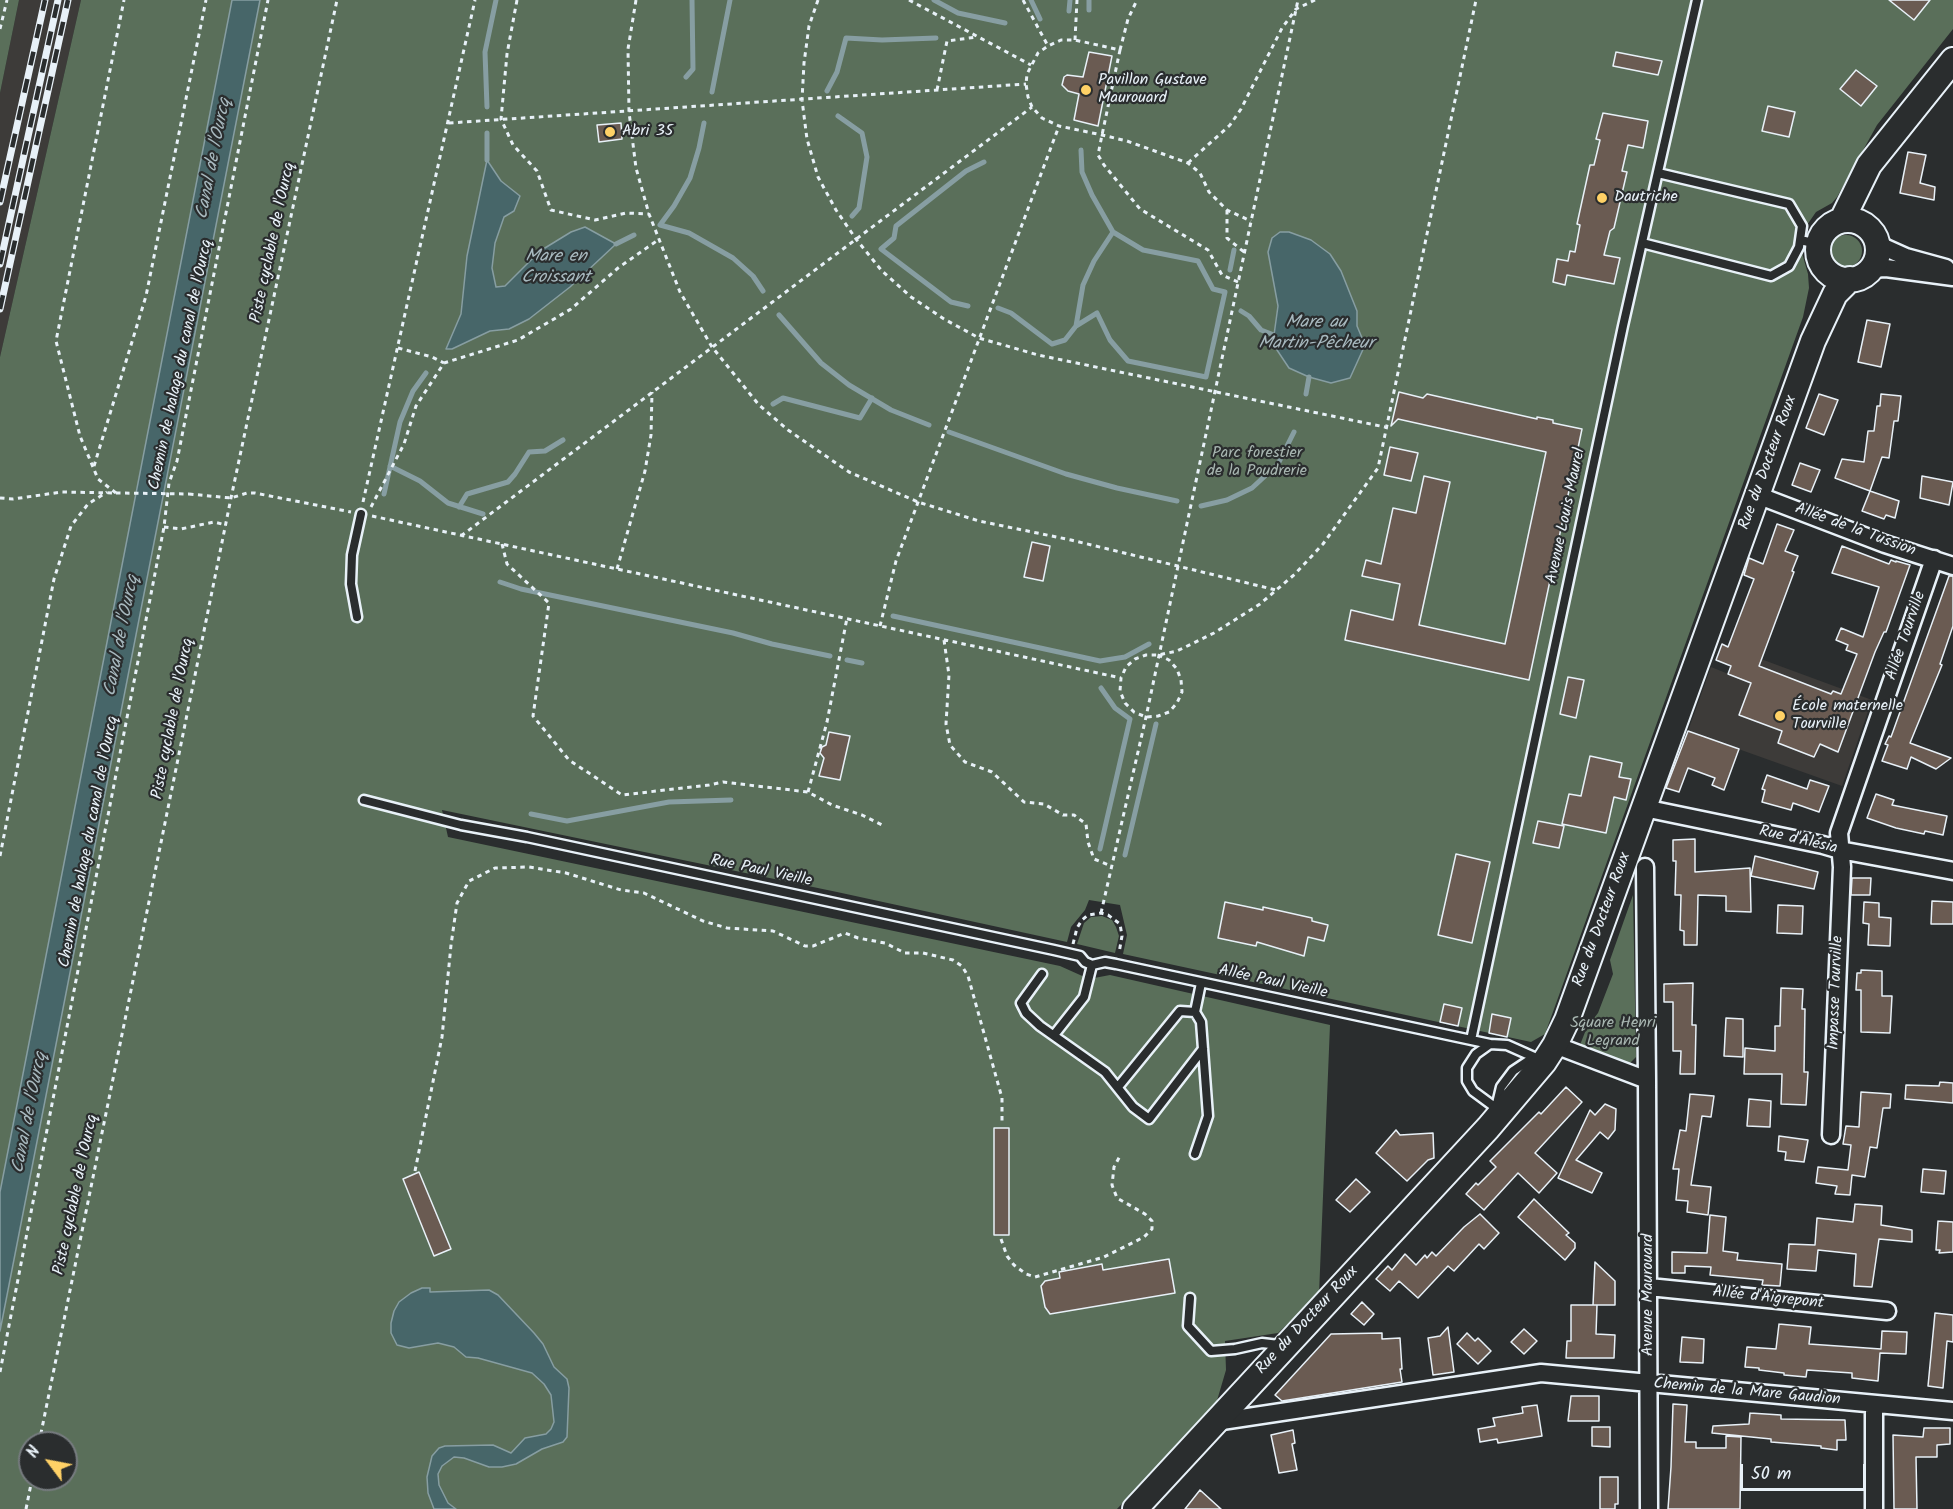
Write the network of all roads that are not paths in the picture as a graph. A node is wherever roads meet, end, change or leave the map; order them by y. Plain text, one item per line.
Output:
1 (1697, 0) edge
2 (1953, 60) edge
3 (1911, 114) junction
4 (1658, 173) junction
5 (1842, 220) junction
6 (1873, 236) junction
7 (1809, 242) junction
8 (1642, 243) junction
9 (1824, 268) junction
10 (1953, 270) edge
11 (1860, 274) junction
12 (1953, 277) edge
13 (1813, 341) junction
14 (1757, 495) junction
15 (361, 514) road end
16 (1934, 559) junction
17 (1953, 566) edge
18 (357, 617) dead end
19 (364, 800) dead end
20 (1644, 808) junction
21 (1840, 850) junction
22 (1645, 867) dead end
23 (1953, 871) edge
24 (1092, 965) junction
25 (1042, 974) dead end
26 (1201, 983) junction
27 (1195, 1012) junction
28 (1054, 1035) junction
29 (1471, 1040) junction
30 (1490, 1044) junction
31 (1203, 1049) junction
32 (1544, 1054) junction
33 (1647, 1080) junction
34 (1118, 1087) junction
35 (1499, 1111) junction
36 (1831, 1135) dead end
37 (1195, 1154) dead end
38 (1649, 1287) junction
39 (1190, 1298) dead end
40 (1887, 1311) dead end
41 (1286, 1346) junction
42 (1649, 1384) junction
43 (1874, 1405) junction
44 (1953, 1411) edge
45 (1215, 1422) junction
46 (1135, 1509) edge
47 (1649, 1509) edge
48 (1874, 1509) edge

1 - 4 lane, Avenue Louis Maurel
2 - 3 main road
3 - 5 main road
3 - 6 main road
4 - 7 lane
4 - 8 lane, Avenue Louis Maurel
5 - 6 main road
5 - 7 main road
6 - 10 street
6 - 11 main road
7 - 8 lane
7 - 9 main road
8 - 29 lane, Avenue Louis Maurel
9 - 11 main road
9 - 13 main road, Rue du Docteur Roux
11 - 12 street
11 - 13 main road, Rue du Docteur Roux
13 - 14 main road, Rue du Docteur Roux
14 - 16 street, Allée de la Tussion
14 - 20 main road, Rue du Docteur Roux
15 - 18 lane
16 - 17 street, Allée de la Tussion
16 - 21 street, Allée Tourville
19 - 24 lane, Rue Paul Vieille
20 - 21 street, Rue d'Alésia
20 - 32 main road, Rue du Docteur Roux
21 - 23 street, Rue d'Alésia
21 - 36 street, Impasse Tourville
22 - 33 street, Avenue Maurouard
24 - 26 lane, Allée Paul Vieille
24 - 28 lane
25 - 28 lane
26 - 27 lane
26 - 29 lane, Allée Paul Vieille
27 - 31 lane
27 - 34 lane
28 - 34 lane
29 - 30 lane, Allée Paul Vieille
30 - 32 lane
30 - 35 lane
31 - 34 lane
31 - 37 lane
32 - 33 street
32 - 35 main road, Rue du Docteur Roux
33 - 38 street, Avenue Maurouard
35 - 41 main road, Rue du Docteur Roux
38 - 40 street, Allée d'Aigrepont
38 - 42 street, Avenue Maurouard
39 - 41 lane
41 - 45 main road, Rue du Docteur Roux
42 - 43 street, Chemin de la Mare Gaudion
42 - 45 street, Chemin de la Mare Gaudion
42 - 47 street, Avenue Maurouard
43 - 44 street, Chemin de la Mare Gaudion
43 - 48 street
45 - 46 main road, Rue du Docteur Roux

